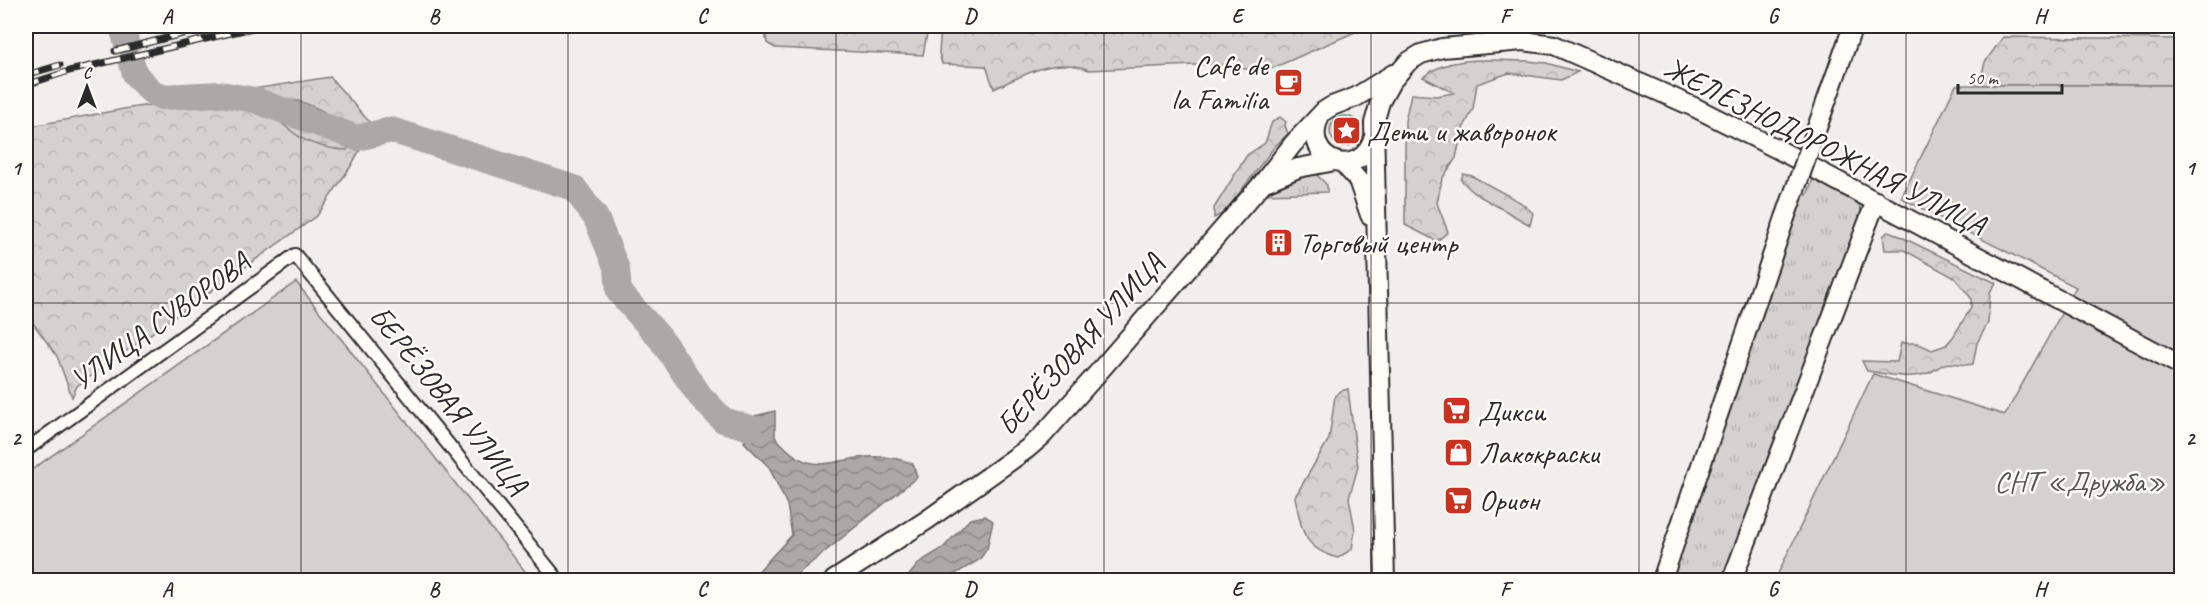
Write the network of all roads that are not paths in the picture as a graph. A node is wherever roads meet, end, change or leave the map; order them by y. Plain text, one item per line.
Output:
1 (1853, 26) edge
2 (1400, 70) junction
3 (1342, 104) junction
4 (1318, 118) junction
5 (1374, 130) junction
6 (1339, 162) junction
7 (1261, 185) junction
8 (1876, 201) junction
9 (1378, 243) junction
10 (295, 255) joint
11 (2181, 366) edge
12 (26, 450) edge
13 (558, 580) edge
14 (834, 580) edge
15 (1385, 580) edge
16 (1662, 580) edge
17 (1732, 580) edge

1 - 16 street, bridge
2 - 3 street
2 - 5 street, ЖЕЛЕЗНОДОРОЖНАЯ УЛИЦА
2 - 8 street, ЖЕЛЕЗНОДОРОЖНАЯ УЛИЦА
3 - 4 street
3 - 5 street
4 - 6 street
4 - 7 street, БЕРЁЗОВАЯ УЛИЦА
5 - 6 street
5 - 9 street
6 - 7 street
6 - 9 street
7 - 14 street, БЕРЁЗОВАЯ УЛИЦА
8 - 11 street, ЖЕЛЕЗНОДОРОЖНАЯ УЛИЦА
8 - 17 street
9 - 15 street
10 - 12 street, УЛИЦА СУВОРОВА
10 - 13 street, БЕРЁЗОВАЯ УЛИЦА

